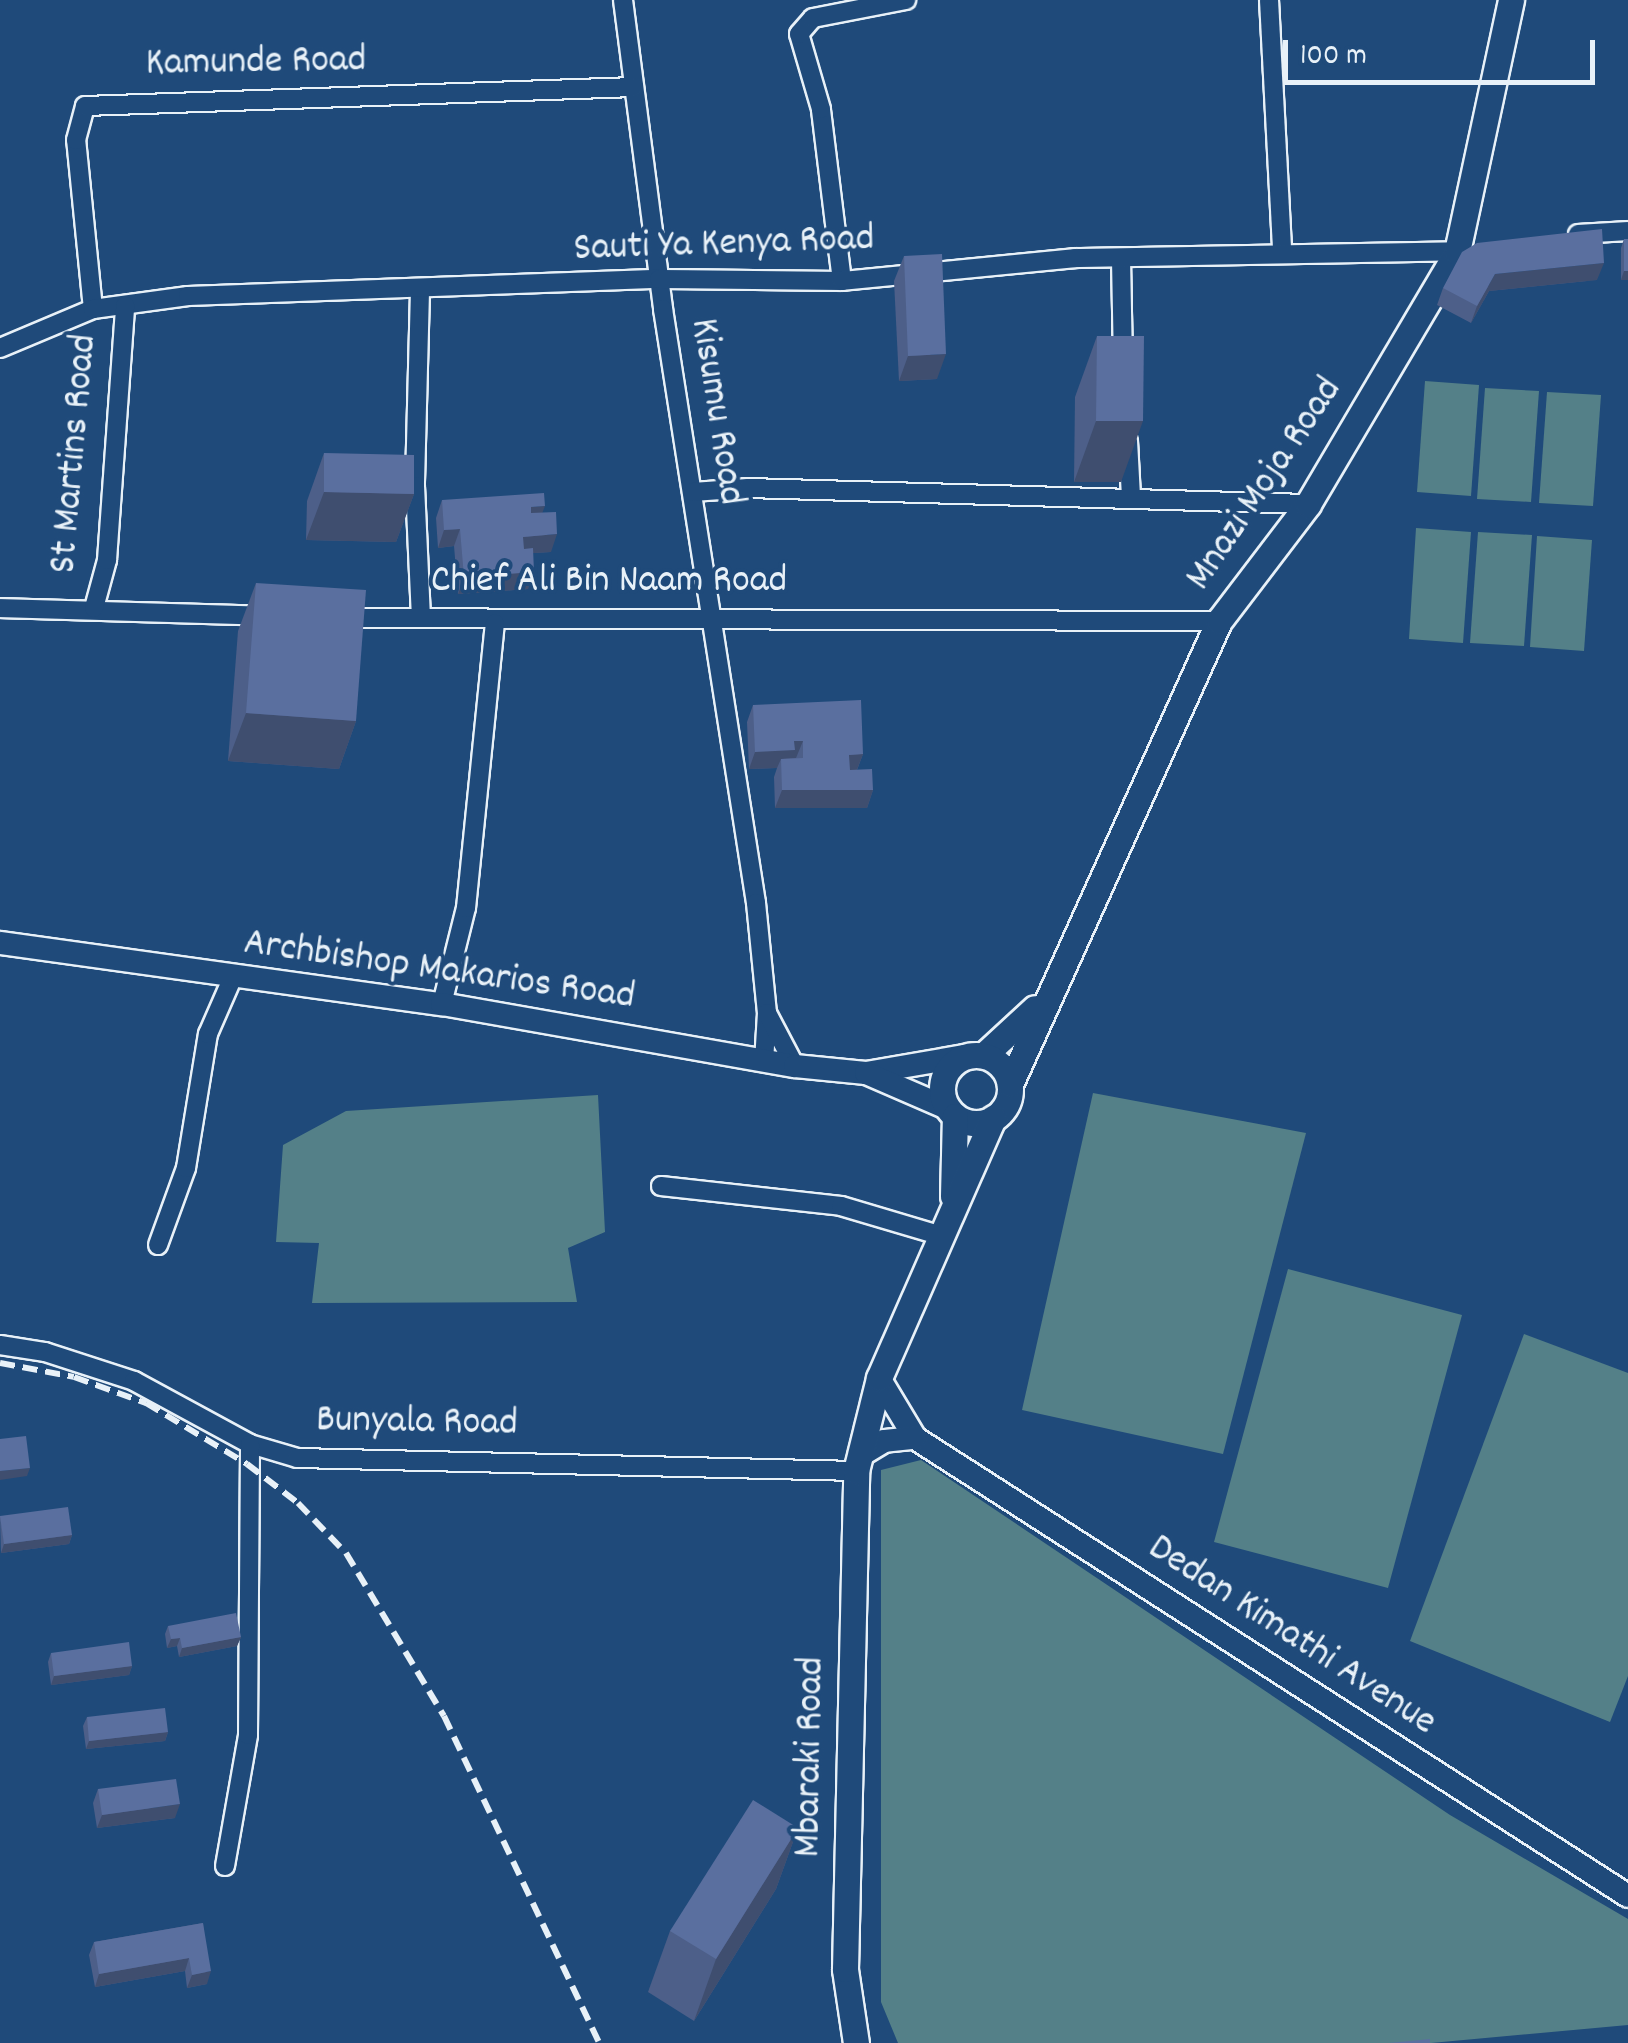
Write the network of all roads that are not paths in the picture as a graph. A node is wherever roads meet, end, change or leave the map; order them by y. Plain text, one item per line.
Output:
1 (623, 0) edge
2 (906, 0) edge
3 (1269, 0) edge
4 (1511, 0) edge
5 (877, 4) edge
6 (634, 87) junction
7 (1628, 231) edge
8 (1565, 235) edge
9 (1491, 245) edge
10 (1282, 252) junction
11 (1458, 252) junction
12 (1121, 259) junction
13 (659, 279) junction
14 (842, 281) junction
15 (420, 290) junction
16 (125, 306) junction
17 (94, 309) junction
18 (0, 348) edge
19 (1124, 381) edge
20 (1126, 419) edge
21 (693, 492) junction
22 (1131, 496) junction
23 (1308, 504) junction
24 (0, 608) edge
25 (94, 608) junction
26 (292, 617) edge
27 (312, 618) edge
28 (422, 618) junction
29 (711, 619) junction
30 (1219, 621) junction
31 (495, 623) junction
32 (0, 943) edge
33 (232, 979) junction
34 (1042, 1001) junction
35 (442, 1004) junction
36 (767, 1013) junction
37 (974, 1056) junction
38 (764, 1062) junction
39 (795, 1066) junction
40 (866, 1073) junction
41 (1010, 1084) junction
42 (951, 1112) junction
43 (993, 1118) junction
44 (660, 1186) dead end
45 (952, 1210) junction
46 (942, 1236) junction
47 (158, 1245) dead end
48 (0, 1345) edge
49 (879, 1378) junction
50 (915, 1438) junction
51 (250, 1444) junction
52 (858, 1463) junction
53 (225, 1866) dead end
54 (1628, 1896) edge
55 (856, 2043) edge

1 - 6 street, Kisumu Road
2 - 5 street
3 - 10 street
4 - 11 main road, Mnazi Moja Road
5 - 14 street
6 - 13 street, Kisumu Road
6 - 17 street, Kamunde Road
7 - 8 street
9 - 11 street, Sauti Ya Kenya Road
10 - 11 street, Sauti Ya Kenya Road
10 - 12 street, Sauti Ya Kenya Road
11 - 23 main road, Mnazi Moja Road
12 - 14 street, Sauti Ya Kenya Road
12 - 19 street
13 - 14 street, Sauti Ya Kenya Road
13 - 15 street, Sauti Ya Kenya Road
13 - 21 street, Kisumu Road
15 - 16 street, Sauti Ya Kenya Road
15 - 28 street
16 - 17 street, Sauti Ya Kenya Road
16 - 25 street, St Martins Road
17 - 18 street, Sauti Ya Kenya Road
20 - 22 street
21 - 22 street
21 - 29 street, Kisumu Road
22 - 23 street
23 - 30 main road, Mnazi Moja Road
24 - 25 street
25 - 26 street
27 - 28 street, Chief Ali Bin Naam Road
28 - 31 street, Chief Ali Bin Naam Road
29 - 30 street, Chief Ali Bin Naam Road
29 - 31 street, Chief Ali Bin Naam Road
29 - 36 street, Kisumu Road
30 - 34 main road, Mnazi Moja Road
31 - 35 street
32 - 33 street, Archbishop Makarios Road
33 - 35 street, Archbishop Makarios Road
33 - 47 street
34 - 37 main road
34 - 41 main road, Mnazi Moja Road
35 - 38 street, Archbishop Makarios Road
36 - 38 street, Kisumu Road
36 - 39 street, Kisumu Road
37 - 40 street
37 - 41 main road
37 - 42 main road
38 - 39 street, Archbishop Makarios Road
39 - 40 street, Archbishop Makarios Road
40 - 42 street
41 - 43 main road
42 - 43 main road
42 - 45 main road
43 - 45 main road
44 - 46 street
45 - 46 main road
46 - 49 main road
48 - 51 street, Bunyala Road
49 - 50 street, Dedan Kimathi Avenue
49 - 52 main road
50 - 52 street
50 - 54 street, Dedan Kimathi Avenue
51 - 52 street, Bunyala Road
51 - 53 street
52 - 55 main road, Mbaraki Road

